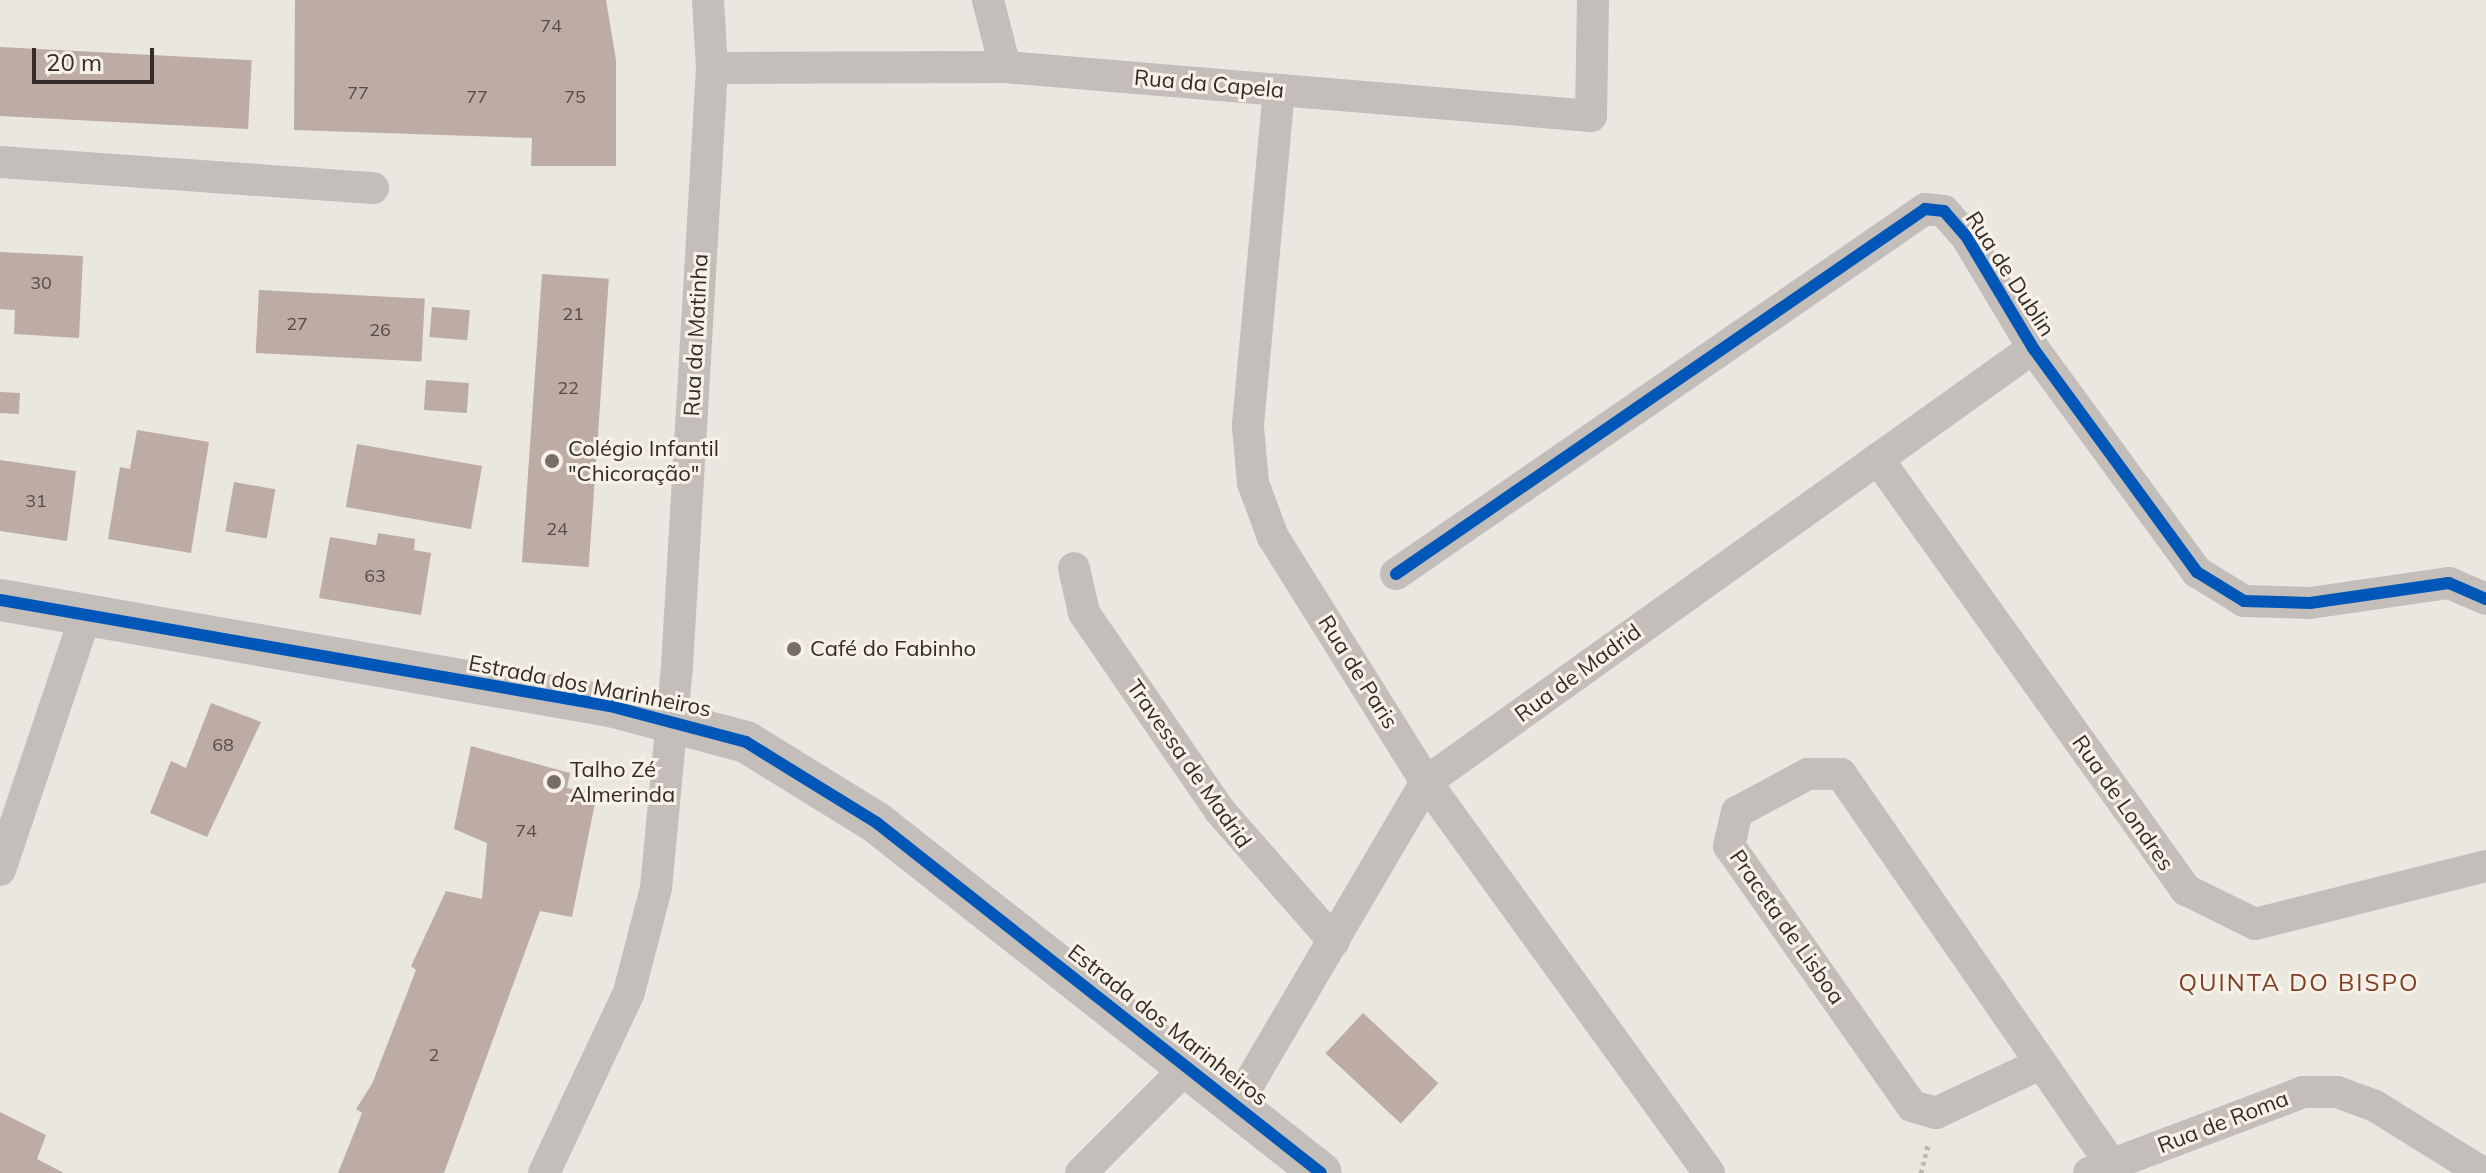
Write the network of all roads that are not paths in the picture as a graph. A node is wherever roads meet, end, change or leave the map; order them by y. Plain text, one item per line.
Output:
1 (708, 0) edge
2 (988, 0) edge
3 (1593, 0) edge
4 (1005, 67) junction
5 (712, 68) junction
6 (1279, 90) junction
7 (0, 162) edge
8 (373, 188) dead end
9 (2033, 348) junction
10 (1878, 459) junction
11 (1074, 568) dead end
12 (1396, 574) dead end
13 (2486, 599) edge
14 (0, 600) edge
15 (86, 615) junction
16 (673, 718) junction
17 (1426, 782) junction
18 (2486, 866) edge
19 (0, 870) edge
20 (1334, 941) junction
21 (2040, 1064) junction
22 (1188, 1066) junction
23 (1237, 1104) junction
24 (2100, 1168) edge
25 (544, 1173) edge
26 (1081, 1173) edge
27 (1321, 1173) edge
28 (1709, 1173) edge
29 (2483, 1173) edge

1 - 5 street, Rua da Matinha
2 - 4 street
3 - 6 street, Rua da Capela
4 - 5 street, Rua da Capela
4 - 6 street, Rua da Capela
5 - 16 street, Rua da Matinha
6 - 17 street, Rua de Paris
7 - 8 street
9 - 10 street, Rua de Madrid
9 - 12 street, Rua de Dublin
9 - 13 street, Rua de Dublin
10 - 17 street, Rua de Madrid
10 - 18 street, Rua de Londres
11 - 20 street, Travessa de Madrid
14 - 15 street, Estrada dos Marinheiros
15 - 16 street, Estrada dos Marinheiros
15 - 19 street
16 - 22 street, Estrada dos Marinheiros
16 - 25 street, Rua da Matinha
17 - 20 street, Rua de Madrid
17 - 28 street, Rua de Paris
20 - 23 street, Rua de Madrid
21 - 21 street, Praceta de Lisboa
21 - 24 street, Praceta de Lisboa
22 - 23 street, Estrada dos Marinheiros
22 - 26 street
23 - 27 street, Estrada dos Marinheiros
24 - 29 street, Rua de Roma

